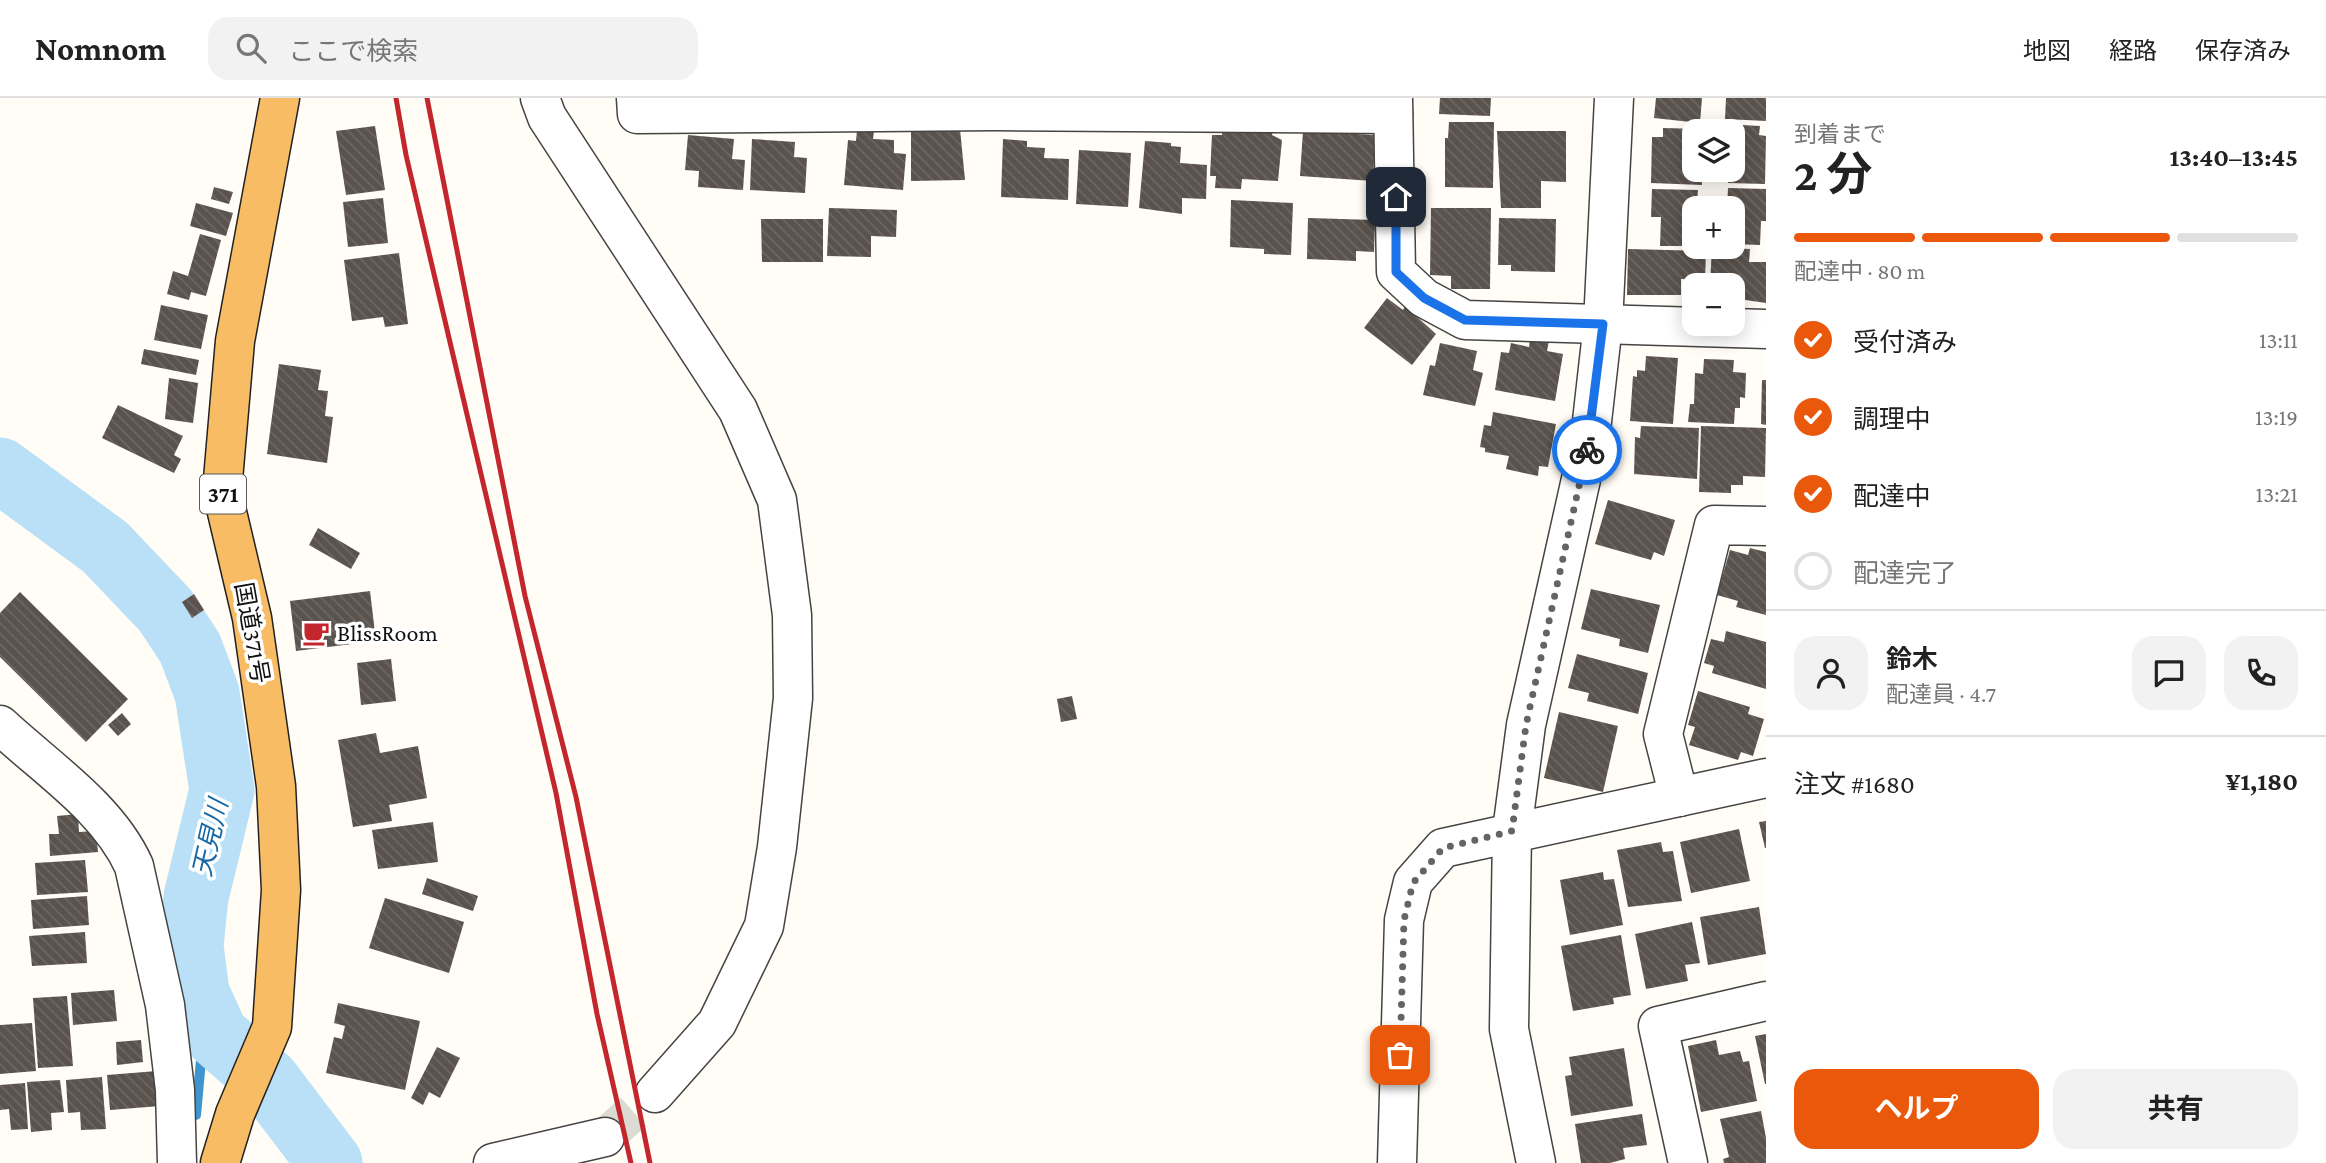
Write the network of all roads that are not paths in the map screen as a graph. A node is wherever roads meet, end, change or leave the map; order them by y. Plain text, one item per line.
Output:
1 (280, 98) edge
2 (540, 98) edge
3 (636, 98) edge
4 (1614, 98) edge
5 (1393, 106) edge
6 (1603, 324) junction
7 (1766, 329) edge
8 (1766, 526) edge
9 (0, 725) edge
10 (1766, 778) edge
11 (1679, 797) junction
12 (1512, 831) junction
13 (1766, 1001) edge
14 (655, 1093) tunnel mouth
15 (605, 1137) tunnel mouth
16 (177, 1163) edge
17 (220, 1163) edge
18 (493, 1163) edge
19 (1397, 1163) edge
20 (1536, 1163) edge
21 (1688, 1163) edge

1 - 17 highway, 国道371号 / 371
2 - 14 street
3 - 5 street
4 - 6 street
5 - 6 street
6 - 7 street
6 - 12 street
8 - 11 street
9 - 16 street
10 - 11 street
11 - 12 street
12 - 19 street
12 - 20 street
13 - 21 street
15 - 18 street

